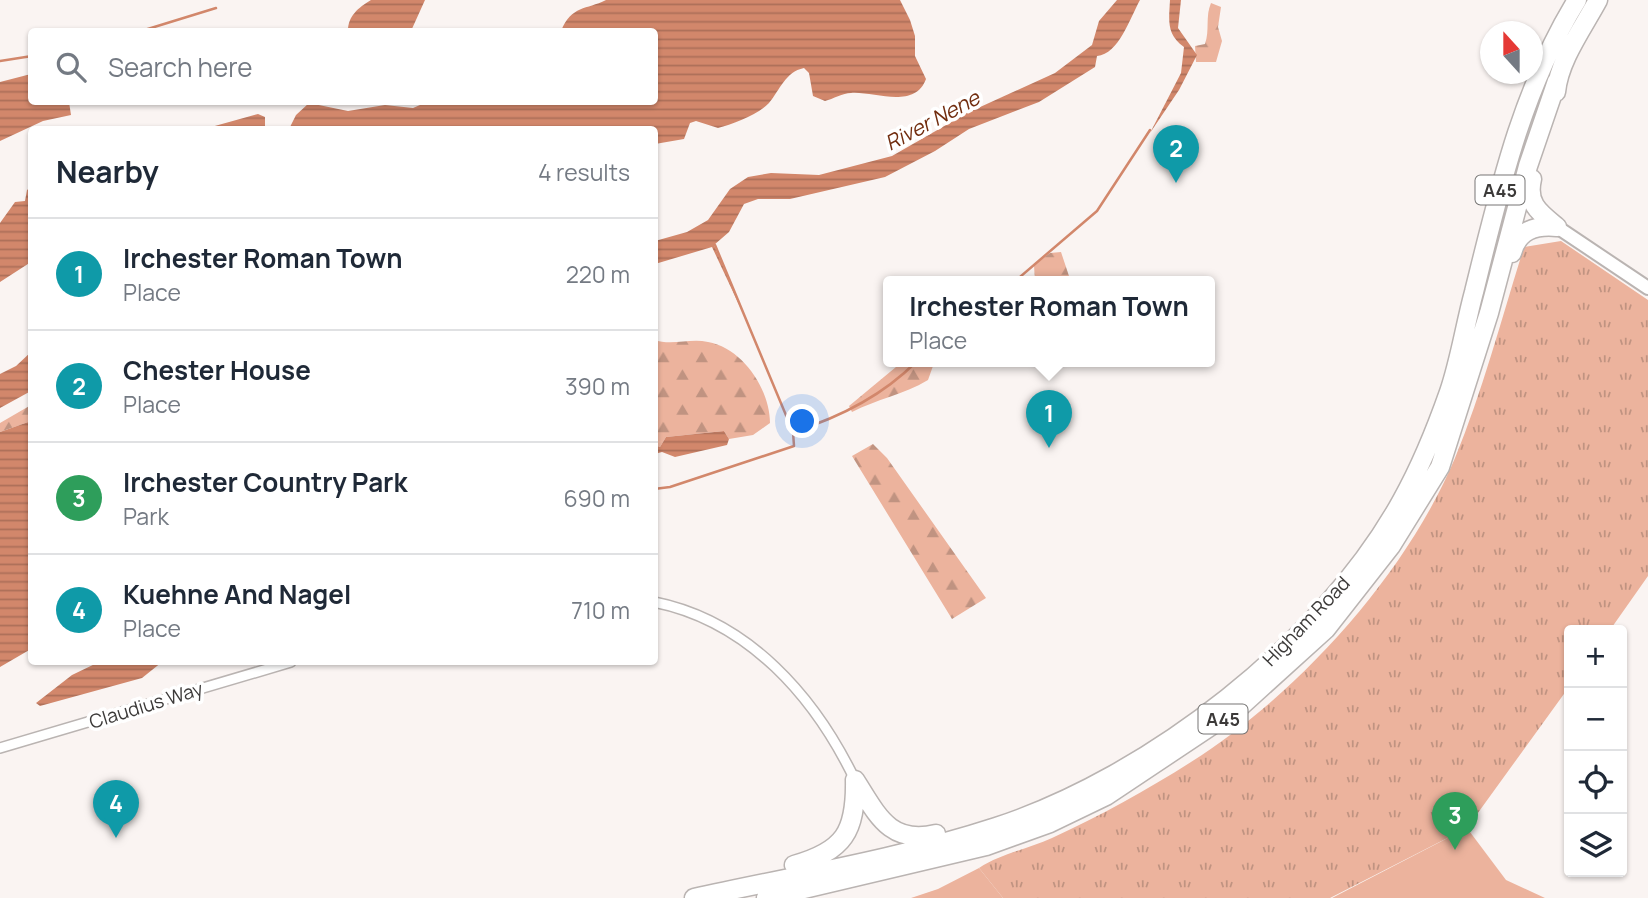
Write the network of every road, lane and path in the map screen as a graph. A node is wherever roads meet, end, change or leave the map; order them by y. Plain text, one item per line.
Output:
1 (1577, 0) edge
2 (1598, 0) edge
3 (1557, 81) junction
4 (1557, 227) junction
5 (1648, 288) edge
6 (1489, 313) junction
7 (658, 603) edge
8 (281, 665) edge
9 (0, 748) edge
10 (855, 780) junction
11 (1071, 798) junction
12 (694, 898) edge
13 (766, 898) edge

1 - 11 highway, Higham Road / A45
2 - 3 highway, A45
3 - 4 highway
3 - 6 highway, Higham Road / A45
4 - 5 street
4 - 6 highway
6 - 13 highway, Higham Road / A45
7 - 10 street
8 - 9 street, Claudius Way
10 - 11 highway
10 - 12 highway
11 - 12 highway, Higham Road / A45

